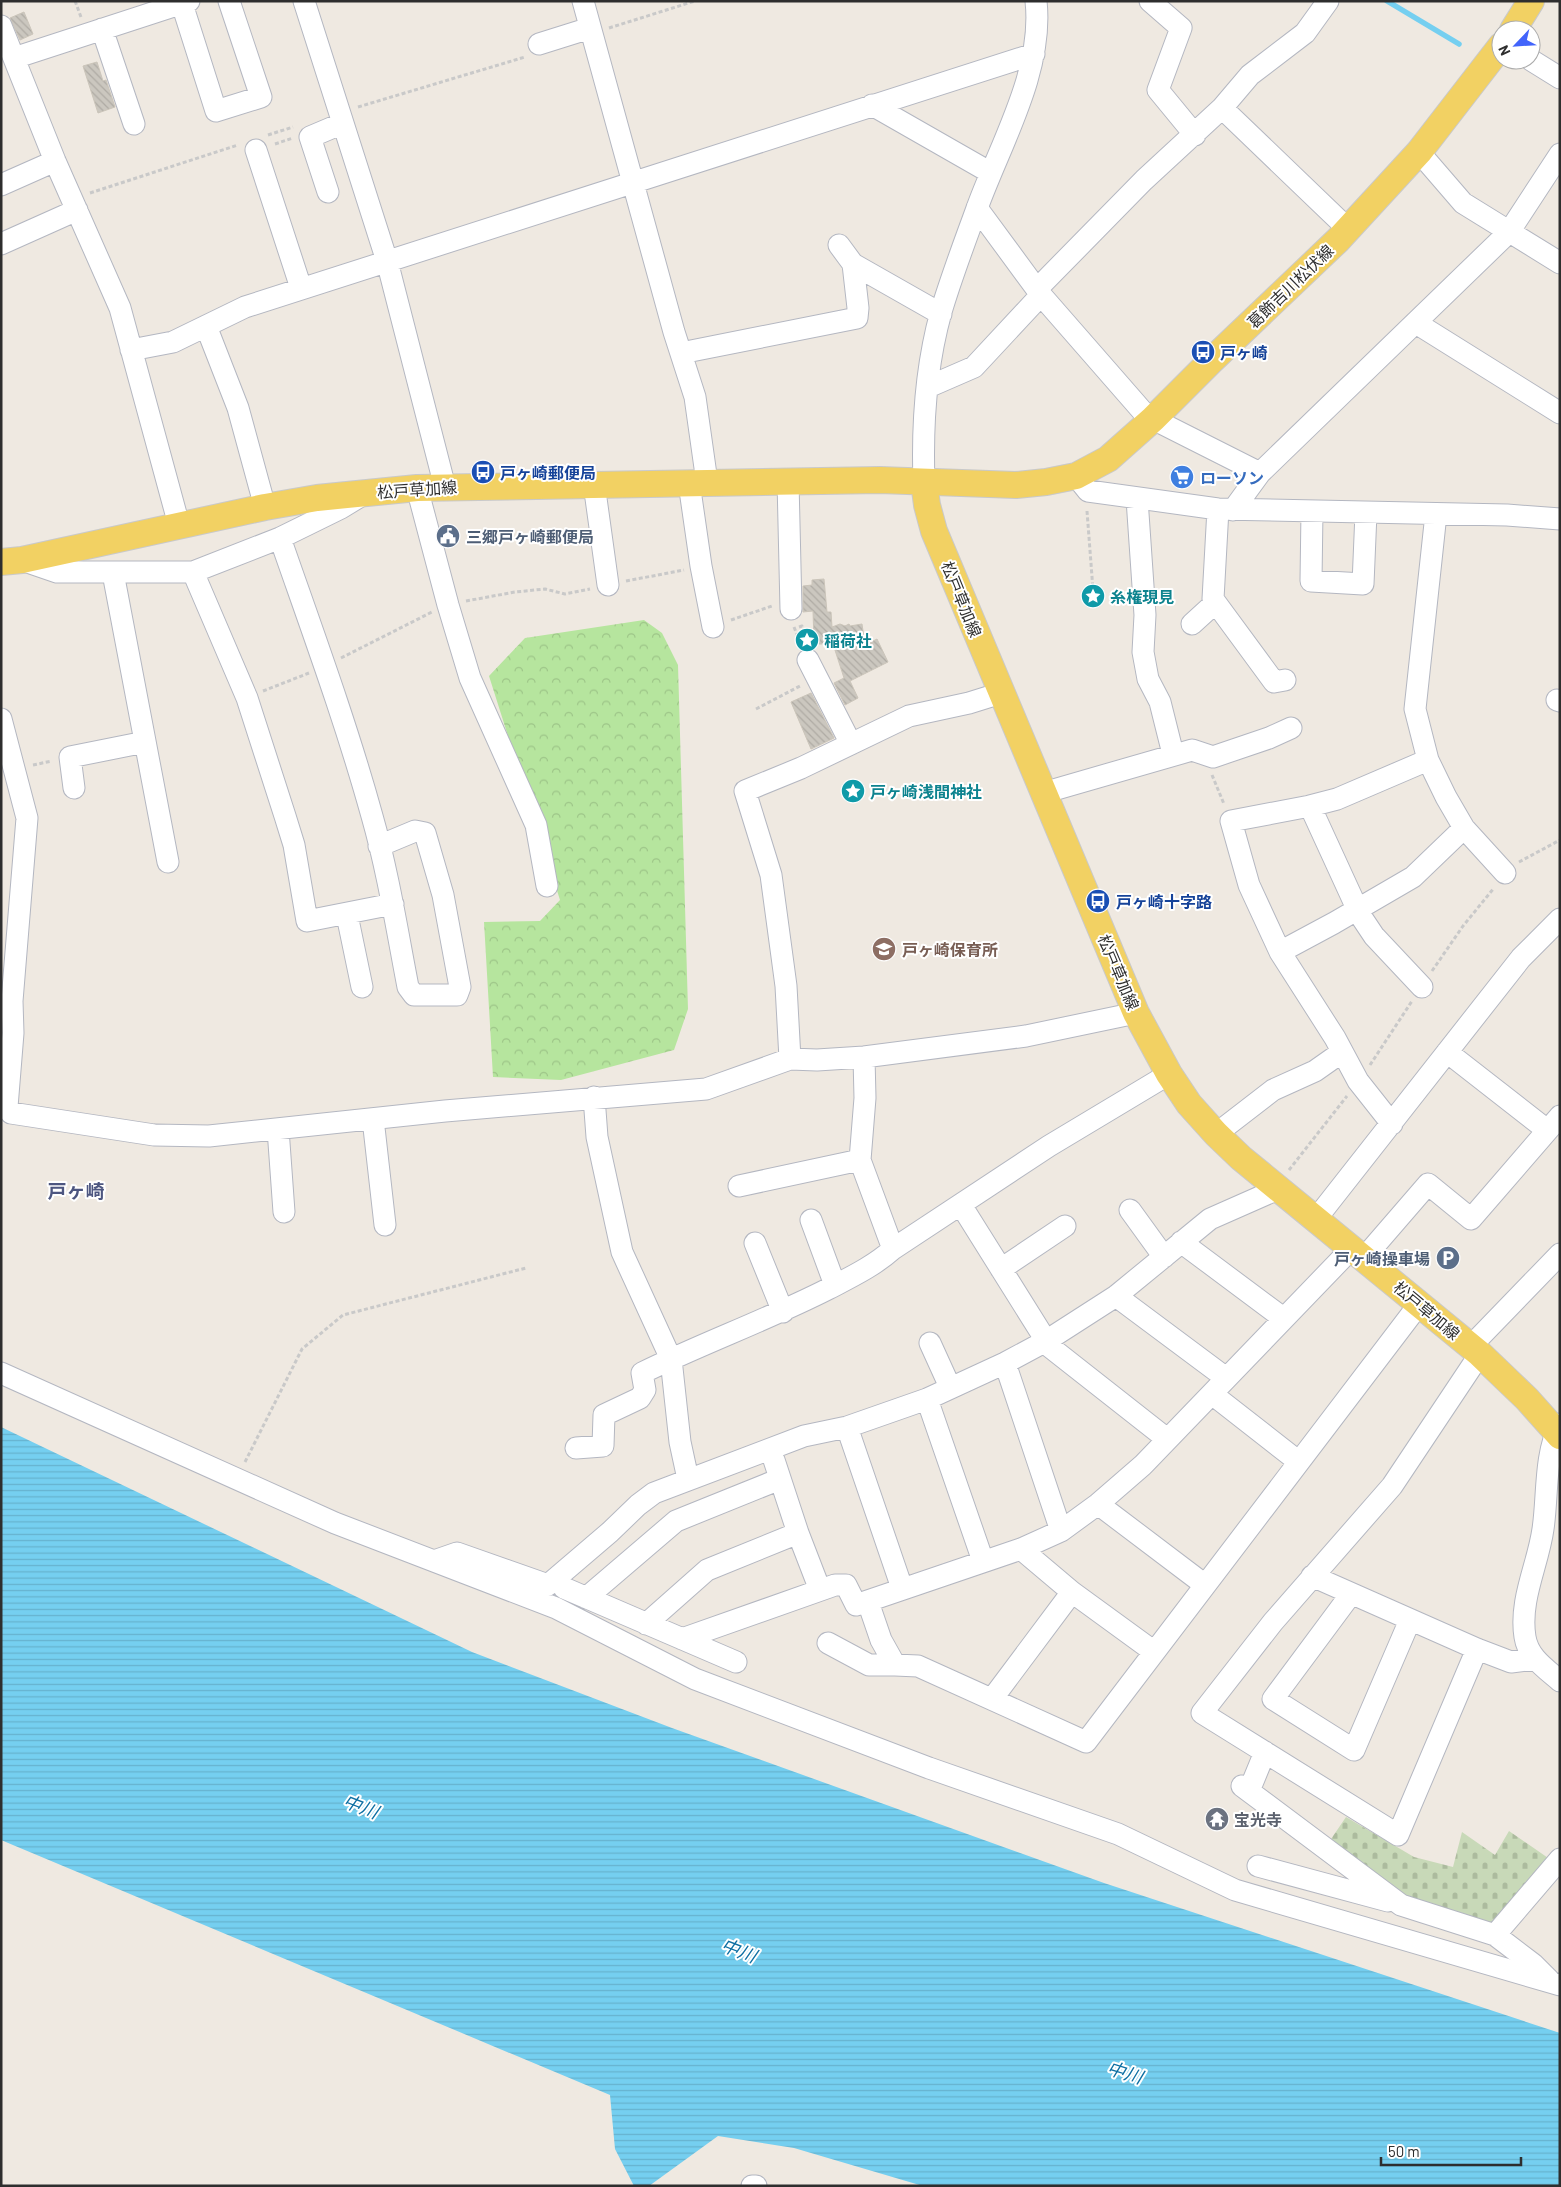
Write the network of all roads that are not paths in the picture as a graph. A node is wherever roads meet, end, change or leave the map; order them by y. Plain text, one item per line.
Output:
1 (229, 1) edge
2 (304, 1) edge
3 (583, 1) edge
4 (1150, 1) edge
5 (1328, 1) edge
6 (1531, 1) edge
7 (1039, 2) edge
8 (174, 4) edge
9 (1519, 20) edge
10 (1, 26) edge
11 (102, 28) junction
12 (591, 31) junction
13 (534, 50) road end
14 (1034, 54) junction
15 (14, 58) junction
16 (1491, 59) edge
17 (1541, 66) edge
18 (1560, 78) edge
19 (872, 106) junction
20 (1222, 108) junction
21 (342, 118) junction
22 (134, 124) dead end
23 (1195, 135) junction
24 (254, 145) road end
25 (1419, 152) junction
26 (55, 161) junction
27 (1558, 161) edge
28 (991, 173) junction
29 (2, 182) edge
30 (633, 182) junction
31 (328, 192) dead end
32 (75, 205) junction
33 (977, 208) junction
34 (1348, 229) junction
35 (1509, 232) junction
36 (1, 244) edge
37 (840, 245) dead end
38 (387, 261) junction
39 (1560, 263) edge
40 (853, 264) junction
41 (301, 288) junction
42 (1039, 292) junction
43 (941, 314) junction
44 (1416, 323) junction
45 (206, 326) junction
46 (132, 350) junction
47 (682, 353) junction
48 (928, 387) junction
49 (1560, 413) edge
50 (1152, 420) junction
51 (1260, 473) junction
52 (788, 481) junction
53 (1080, 481) junction
54 (698, 482) junction
55 (924, 482) junction
56 (594, 484) junction
57 (445, 486) junction
58 (417, 488) junction
59 (366, 493) junction
60 (1137, 499) junction
61 (265, 507) junction
62 (1225, 510) junction
63 (1312, 511) junction
64 (1366, 513) junction
65 (1436, 514) junction
66 (1560, 519) edge
67 (179, 525) junction
68 (280, 538) junction
69 (12, 561) edge
70 (193, 572) junction
71 (113, 573) junction
72 (608, 585) dead end
73 (1216, 603) junction
74 (792, 613) road end
75 (1192, 624) dead end
76 (714, 627) road end
77 (812, 669) road end
78 (1285, 680) dead end
79 (1001, 693) junction
80 (1, 719) edge
81 (1290, 728) dead end
82 (145, 742) junction
83 (851, 744) junction
84 (1173, 754) junction
85 (1428, 760) junction
86 (74, 788) dead end
87 (1043, 793) junction
88 (1310, 806) junction
89 (1464, 828) junction
90 (379, 846) junction
91 (168, 862) dead end
92 (1505, 873) road end
93 (547, 886) dead end
94 (392, 904) junction
95 (1358, 909) junction
96 (347, 914) junction
97 (1560, 919) edge
98 (1280, 952) junction
99 (362, 987) dead end
100 (1422, 987) road end
101 (6, 1002) edge
102 (1136, 1014) junction
103 (1342, 1052) junction
104 (1447, 1052) junction
105 (864, 1058) junction
106 (790, 1059) junction
107 (1168, 1074) junction
108 (594, 1097) junction
109 (373, 1119) junction
110 (1553, 1123) edge
111 (1392, 1124) junction
112 (278, 1129) junction
113 (1216, 1134) junction
114 (860, 1160) junction
115 (739, 1186) dead end
116 (1277, 1188) junction
117 (961, 1205) junction
118 (1130, 1210) dead end
119 (284, 1212) dead end
120 (1316, 1219) junction
121 (811, 1220) dead end
122 (385, 1224) dead end
123 (1065, 1226) dead end
124 (1181, 1242) junction
125 (755, 1243) dead end
126 (893, 1248) junction
127 (1358, 1253) junction
128 (1560, 1254) edge
129 (1164, 1257) junction
130 (1001, 1269) junction
131 (835, 1285) junction
132 (1116, 1296) junction
133 (1420, 1303) junction
134 (783, 1312) junction
135 (1283, 1318) junction
136 (1046, 1341) junction
137 (930, 1343) dead end
138 (1475, 1350) junction
139 (671, 1359) junction
140 (1004, 1363) junction
141 (1, 1373) edge
142 (1226, 1378) junction
143 (950, 1387) junction
144 (1212, 1394) junction
145 (927, 1398) junction
146 (847, 1427) junction
147 (1559, 1430) edge
148 (1167, 1439) junction
149 (576, 1448) dead end
150 (1299, 1462) junction
151 (688, 1479) junction
152 (1098, 1504) junction
153 (1061, 1531) junction
154 (798, 1533) junction
155 (1022, 1549) junction
156 (434, 1561) junction
157 (983, 1561) junction
158 (1312, 1576) junction
159 (1205, 1585) junction
160 (564, 1588) dead end
161 (902, 1588) junction
162 (820, 1590) junction
163 (1072, 1592) junction
164 (1350, 1594) junction
165 (586, 1598) junction
166 (868, 1602) junction
167 (1410, 1620) junction
168 (648, 1625) junction
169 (682, 1639) junction
170 (828, 1643) dead end
171 (1477, 1649) junction
172 (639, 1651) junction
173 (1153, 1651) junction
174 (1534, 1658) junction
175 (736, 1662) dead end
176 (895, 1665) junction
177 (1560, 1680) edge
178 (992, 1699) junction
179 (1265, 1752) junction
180 (1560, 1859) edge
181 (1258, 1866) dead end
182 (1402, 1905) junction
183 (1495, 1935) junction
184 (1556, 1985) edge

1 - 8 street
2 - 21 street
3 - 12 street
4 - 23 street
5 - 20 street
6 - 9 main road
7 - 14 street
8 - 11 street
10 - 15 street
11 - 15 street
11 - 22 street
12 - 13 street
12 - 30 street
14 - 19 street
14 - 28 street
15 - 26 street
16 - 25 main road, 葛飾吉川松伏線
17 - 18 street
19 - 28 street
19 - 30 street
20 - 23 street
20 - 34 street
21 - 31 street
21 - 38 street
23 - 42 street
24 - 41 street
25 - 34 main road, 葛飾吉川松伏線
25 - 35 street
26 - 29 street
26 - 32 street
27 - 35 street
28 - 33 street
30 - 38 street
30 - 47 street
32 - 36 street
32 - 46 street
33 - 42 street
33 - 43 street
34 - 50 main road, 葛飾吉川松伏線
35 - 39 street
35 - 44 street
37 - 40 street
38 - 41 street
38 - 57 street
40 - 43 street
40 - 47 street
41 - 45 street
42 - 48 street
42 - 50 street
43 - 48 street
44 - 49 street
44 - 51 street
45 - 46 street
45 - 61 street
46 - 67 street
47 - 54 street
48 - 55 street
50 - 51 street
50 - 53 main road, 葛飾吉川松伏線
51 - 62 street
52 - 54 main road, 松戸草加線
52 - 55 main road, 松戸草加線
52 - 74 street
53 - 55 main road, 葛飾吉川松伏線
53 - 60 street
54 - 56 main road, 松戸草加線
54 - 76 street
55 - 79 main road, 松戸草加線
56 - 57 main road, 松戸草加線
56 - 72 street
57 - 58 main road, 松戸草加線
58 - 59 main road, 松戸草加線
58 - 93 street
59 - 61 main road, 松戸草加線
59 - 68 street
60 - 62 street
60 - 84 street
61 - 67 main road, 松戸草加線
62 - 63 street
62 - 73 street
63 - 64 street
63 - 64 street
64 - 65 street
65 - 66 street
65 - 85 street
67 - 69 main road, 松戸草加線
68 - 70 street
68 - 90 street
69 - 71 street
70 - 71 street
70 - 96 street
71 - 82 street
73 - 75 street
73 - 78 street
77 - 83 street
79 - 83 street
79 - 87 main road, 松戸草加線
80 - 101 street
81 - 84 street
82 - 86 street
82 - 91 street
83 - 106 street
84 - 87 street
85 - 88 street
85 - 89 street
87 - 102 main road, 松戸草加線
88 - 95 street
88 - 98 street
89 - 92 street
89 - 95 street
90 - 94 street
90 - 94 street
94 - 96 street
95 - 98 street
95 - 100 street
96 - 99 street
97 - 104 street
98 - 103 street
101 - 112 street
102 - 105 street
102 - 107 main road, 松戸草加線
103 - 111 street
103 - 113 street
104 - 110 street
104 - 111 street
105 - 106 street
105 - 114 street
106 - 108 street
107 - 113 main road, 松戸草加線
107 - 117 street
108 - 109 street
108 - 139 street
109 - 112 street
109 - 122 street
110 - 127 street
111 - 120 street
112 - 119 street
113 - 116 main road, 松戸草加線
114 - 115 street
114 - 126 street
116 - 120 main road, 松戸草加線
116 - 124 street
117 - 126 street
117 - 130 street
118 - 129 street
120 - 127 main road, 松戸草加線
121 - 131 street
123 - 130 street
124 - 129 street
124 - 135 street
125 - 134 street
126 - 131 street
127 - 133 main road, 松戸草加線
127 - 135 street
128 - 138 street
129 - 132 street
130 - 136 street
131 - 134 street
132 - 136 street
132 - 142 street
133 - 138 main road, 松戸草加線
133 - 150 street
134 - 139 street
135 - 142 street
136 - 140 street
136 - 148 street
137 - 143 street
138 - 147 main road, 松戸草加線
138 - 158 street
139 - 149 street
139 - 151 street
140 - 143 street
140 - 153 street
141 - 156 street
142 - 144 street
143 - 145 street
144 - 148 street
144 - 150 street
145 - 146 street
145 - 157 street
146 - 151 street
146 - 161 street
147 - 174 street
148 - 152 street
150 - 159 street
151 - 156 street
152 - 153 street
152 - 159 street
153 - 155 street
154 - 162 street
154 - 165 street
154 - 168 street
155 - 157 street
155 - 163 street
156 - 172 street
157 - 161 street
158 - 164 street
158 - 179 street
159 - 173 street
160 - 165 street
161 - 166 street
162 - 166 street
162 - 169 street
163 - 173 street
163 - 178 street
164 - 167 street
164 - 167 street
165 - 168 street
166 - 176 street
167 - 171 street
168 - 169 street
168 - 172 street
169 - 175 street
170 - 176 street
171 - 174 street
171 - 179 street
172 - 184 street
173 - 178 street
174 - 177 street
176 - 178 street
179 - 182 street
180 - 183 street
181 - 182 street
182 - 183 street
183 - 184 street

